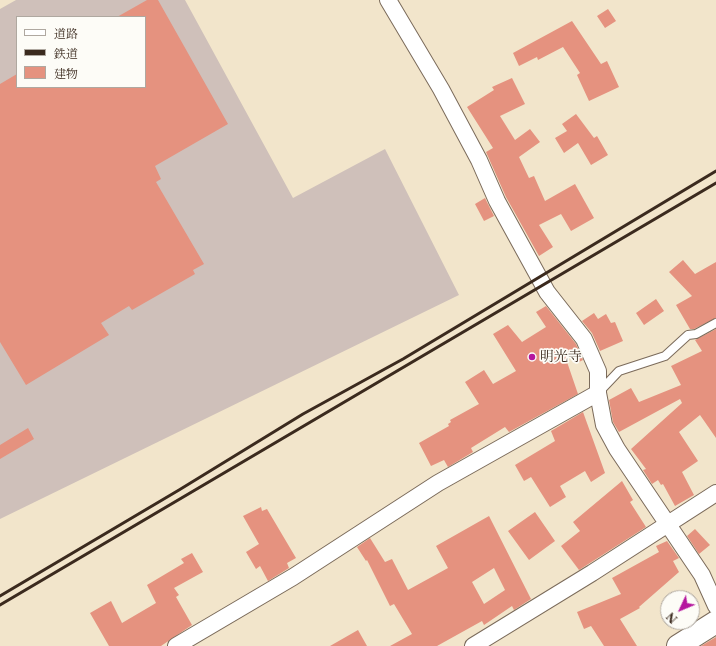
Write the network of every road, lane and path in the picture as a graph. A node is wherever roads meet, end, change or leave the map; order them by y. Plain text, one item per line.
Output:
1 (388, 0) edge
2 (716, 323) edge
3 (598, 394) junction
4 (716, 494) edge
5 (668, 524) junction
6 (716, 606) edge
7 (716, 622) edge
8 (176, 646) edge
9 (473, 646) edge
10 (678, 646) edge

1 - 3 street
2 - 3 lane
3 - 5 street
3 - 8 street
4 - 5 street
5 - 6 street
5 - 9 street
7 - 10 main road

